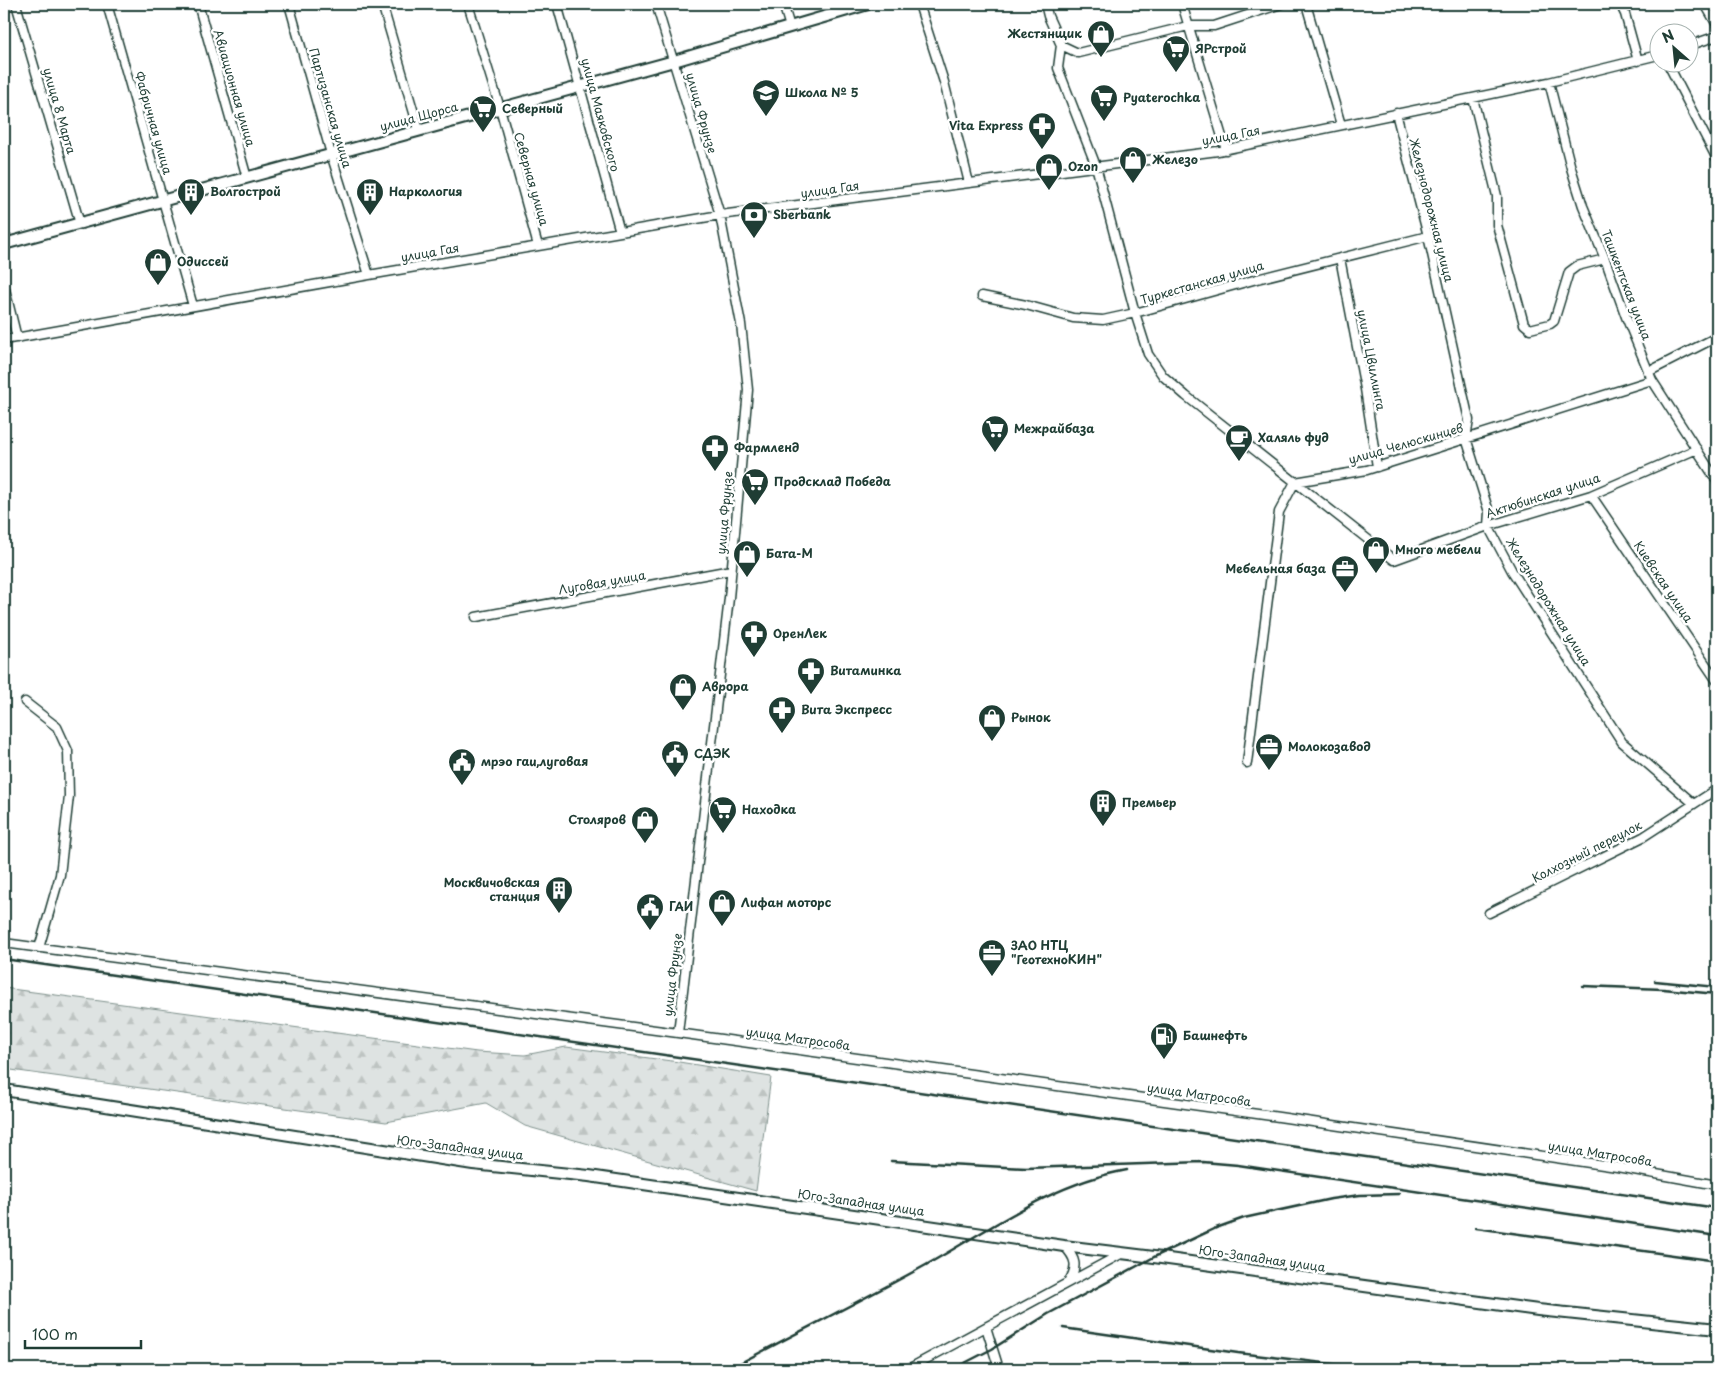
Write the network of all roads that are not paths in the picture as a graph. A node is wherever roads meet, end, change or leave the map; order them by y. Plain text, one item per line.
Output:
1 (16, 4) edge
2 (106, 4) edge
3 (198, 4) edge
4 (289, 4) edge
5 (382, 4) edge
6 (468, 4) edge
7 (557, 4) edge
8 (656, 4) edge
9 (783, 4) edge
10 (868, 4) edge
11 (919, 4) edge
12 (1045, 4) edge
13 (1182, 4) edge
14 (1281, 4) edge
15 (1306, 4) edge
16 (1620, 4) edge
17 (1705, 4) edge
18 (1717, 25) edge
19 (1188, 26) junction
20 (790, 27) junction
21 (1717, 36) edge
22 (1698, 43) edge
23 (1061, 45) junction
24 (1648, 58) edge
25 (674, 61) junction
26 (1638, 61) junction
27 (1672, 72) edge
28 (1549, 82) junction
29 (581, 86) junction
30 (1473, 98) junction
31 (500, 108) junction
32 (1396, 114) junction
33 (1341, 125) junction
34 (419, 130) junction
35 (1226, 150) junction
36 (332, 154) junction
37 (1717, 159) edge
38 (1096, 166) junction
39 (247, 178) junction
40 (969, 183) junction
41 (164, 201) junction
42 (720, 215) junction
43 (80, 224) junction
44 (620, 232) junction
45 (1428, 236) junction
46 (4, 244) edge
47 (538, 246) junction
48 (1340, 258) junction
49 (1605, 259) junction
50 (369, 275) junction
51 (4, 285) edge
52 (982, 296) dead end
53 (193, 306) junction
54 (1135, 313) junction
55 (1717, 336) edge
56 (17, 338) junction
57 (4, 340) edge
58 (1648, 372) junction
59 (1652, 380) junction
60 (1466, 438) junction
61 (1697, 449) junction
62 (1378, 467) junction
63 (1717, 480) edge
64 (1295, 482) junction
65 (1591, 495) junction
66 (1488, 526) junction
67 (731, 570) junction
68 (476, 617) dead end
69 (1717, 681) edge
70 (25, 702) dead end
71 (1247, 763) dead end
72 (1717, 789) edge
73 (1694, 803) junction
74 (1488, 914) dead end
75 (4, 943) edge
76 (39, 948) junction
77 (678, 1033) junction
78 (4, 1090) edge
79 (1717, 1185) edge
80 (1064, 1246) junction
81 (1123, 1253) junction
82 (1069, 1281) junction
83 (986, 1327) junction
84 (1717, 1329) edge
85 (908, 1369) edge
86 (999, 1369) edge

1 - 43 street, улица 8 Марта
2 - 41 street, Фабричная улица
3 - 39 street, Авиационная улица
4 - 36 street, Партизанская улица
5 - 34 street
6 - 31 street, Северная улица
7 - 29 street, улица Маяковского
8 - 25 street, улица Фрунзе
9 - 20 street
10 - 20 main road, улица Щорса
11 - 40 street
12 - 23 street
13 - 19 street
14 - 19 street
15 - 33 street
16 - 26 street
17 - 18 street
19 - 23 street
19 - 35 street
20 - 25 main road, улица Щорса
21 - 22 street
23 - 38 street
24 - 26 street, улица Гая
25 - 29 main road, улица Щорса
25 - 42 street, улица Фрунзе
26 - 28 street, улица Гая
27 - 37 street
28 - 30 street, улица Гая
28 - 49 street, Ташкентская улица
29 - 31 main road, улица Щорса
29 - 44 street, улица Маяковского
30 - 32 street, улица Гая
30 - 49 street
31 - 34 main road, улица Щорса
31 - 47 street, Северная улица
32 - 33 street, улица Гая
32 - 45 street, Железнодорожная улица
33 - 35 street, улица Гая
34 - 36 main road, улица Щорса
35 - 38 street, улица Гая
36 - 39 main road, улица Щорса
36 - 50 street, Партизанская улица
38 - 40 street, улица Гая
38 - 54 street
39 - 41 main road, улица Щорса
40 - 42 street, улица Гая
41 - 43 main road, улица Щорса
41 - 53 street, Фабричная улица
42 - 44 street, улица Гая
42 - 67 street, улица Фрунзе
43 - 46 main road, улица Щорса
44 - 47 street, улица Гая
45 - 48 street, Туркестанская улица
45 - 60 street, Железнодорожная улица
47 - 50 street, улица Гая
48 - 54 street, Туркестанская улица
48 - 62 street, улица Цвиллинга
49 - 58 street, Ташкентская улица
50 - 53 street, улица Гая
51 - 56 street
52 - 54 street, Туркестанская улица
53 - 56 street, улица Гая
54 - 64 street
55 - 58 street
56 - 57 street, улица Гая
58 - 59 street, Ташкентская улица
59 - 60 street, улица Челюскинцев
59 - 61 street, Ташкентская улица
60 - 62 street, улица Челюскинцев
60 - 66 street, Железнодорожная улица
61 - 63 street, Ташкентская улица
61 - 65 street, Актюбинская улица
62 - 64 street, улица Челюскинцев
64 - 66 street, Актюбинская улица
64 - 71 street
65 - 66 street, Актюбинская улица
65 - 69 street, Киевская улица
66 - 73 street, Железнодорожная улица
67 - 68 street, Луговая улица
67 - 77 street, улица Фрунзе
70 - 76 street
72 - 73 street, Колхозный переулок
73 - 74 street, Колхозный переулок
75 - 76 street, улица Матросова
76 - 77 street, улица Матросова
77 - 79 street, улица Матросова
78 - 80 main road, Юго-Западная улица
80 - 81 main road, Юго-Западная улица
80 - 82 street
81 - 82 street
81 - 84 main road, Юго-Западная улица
82 - 83 street
83 - 85 street
83 - 86 street

